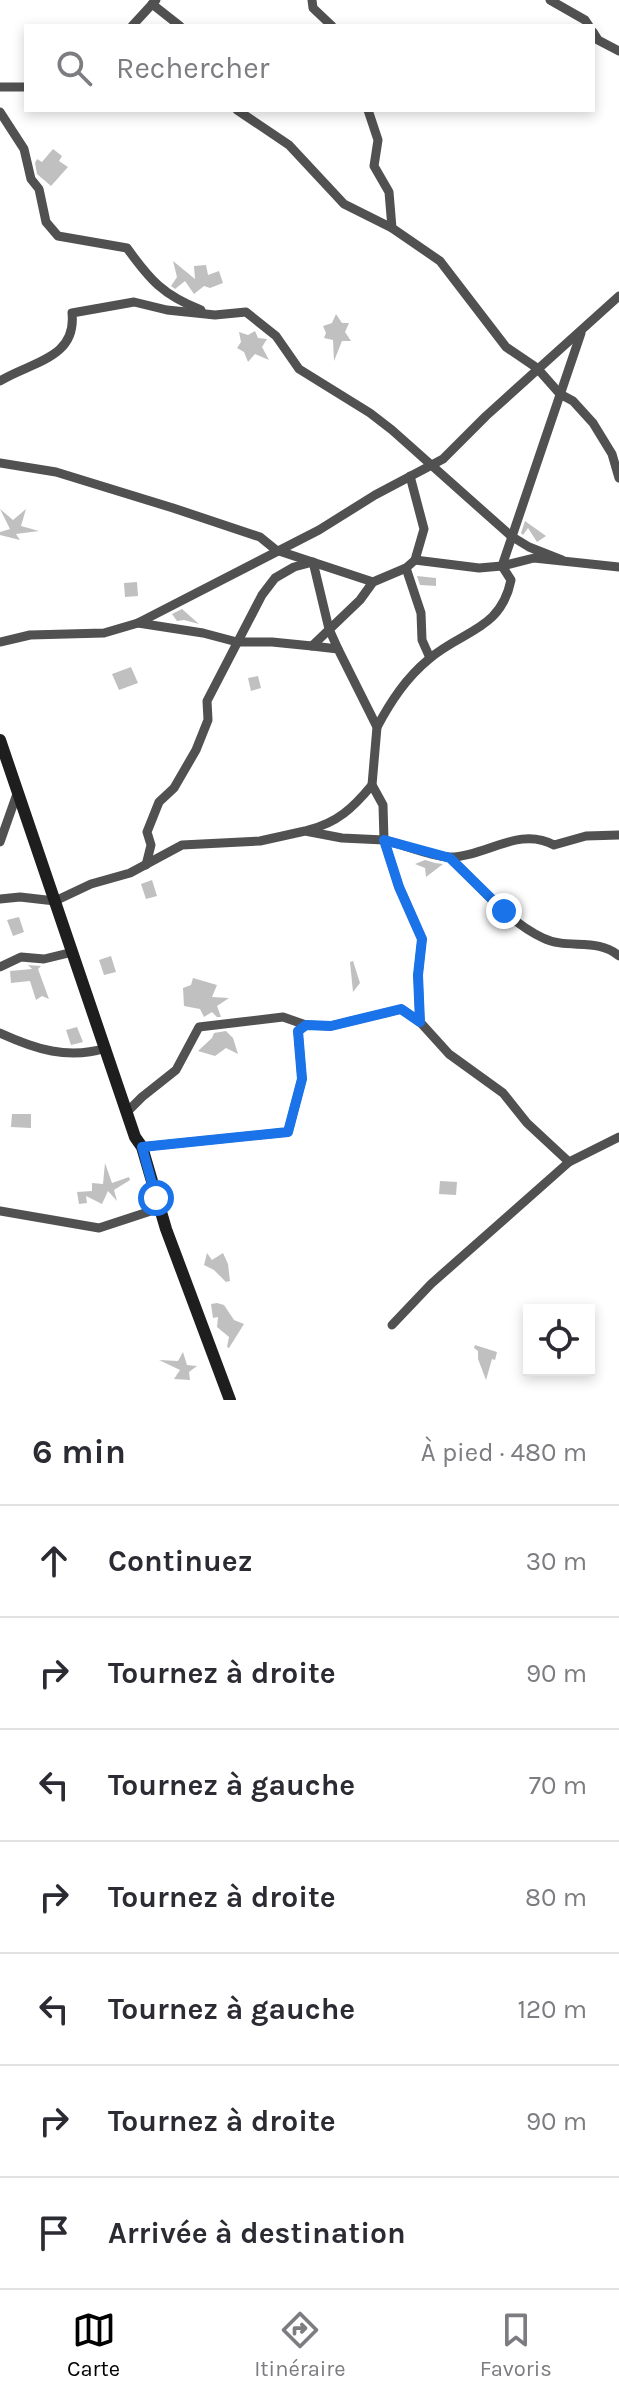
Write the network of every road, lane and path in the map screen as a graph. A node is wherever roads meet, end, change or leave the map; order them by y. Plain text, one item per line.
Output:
1 (312, 0) edge
2 (550, 0) edge
3 (154, 2) edge
4 (134, 24) edge
5 (178, 24) edge
6 (330, 24) edge
7 (588, 24) edge
8 (595, 35) edge
9 (619, 51) edge
10 (0, 87) edge
11 (24, 87) edge
12 (0, 112) edge
13 (240, 112) edge
14 (369, 112) edge
15 (392, 228) junction
16 (619, 296) edge
17 (215, 315) junction
18 (582, 330) junction
19 (537, 368) junction
20 (0, 381) edge
21 (560, 394) junction
22 (0, 463) edge
23 (431, 466) junction
24 (410, 476) junction
25 (619, 478) edge
26 (511, 536) junction
27 (276, 550) junction
28 (415, 560) junction
29 (562, 560) junction
30 (313, 562) junction
31 (502, 566) junction
32 (619, 567) edge
33 (406, 568) junction
34 (373, 582) junction
35 (138, 623) junction
36 (329, 629) junction
37 (0, 642) edge
38 (237, 642) junction
39 (312, 646) junction
40 (338, 649) junction
41 (430, 658) junction
42 (377, 727) junction
43 (0, 740) edge
44 (372, 785) junction
45 (18, 791) junction
46 (305, 831) junction
47 (619, 835) edge
48 (384, 840) junction
49 (0, 842) edge
50 (450, 858) junction
51 (146, 865) junction
52 (0, 899) edge
53 (55, 901) junction
54 (73, 952) junction
55 (619, 956) edge
56 (0, 967) edge
57 (420, 1022) junction
58 (306, 1025) junction
59 (0, 1033) edge
60 (106, 1048) junction
61 (127, 1112) junction
62 (619, 1137) edge
63 (142, 1147) junction
64 (569, 1162) junction
65 (160, 1208) junction
66 (0, 1211) edge
67 (392, 1325) dead end
68 (230, 1400) edge

1 - 6 street
2 - 7 street
3 - 4 street
3 - 5 street
8 - 9 street
10 - 11 street
12 - 17 street
13 - 15 street
14 - 15 street
15 - 19 street
16 - 18 street
17 - 20 street
17 - 23 street
18 - 19 street
18 - 21 street
19 - 21 street
19 - 23 street
21 - 25 street
21 - 26 street
22 - 27 street
23 - 24 street
23 - 26 street
24 - 27 street
24 - 28 street
26 - 29 street
26 - 31 street
27 - 30 street
27 - 35 street
28 - 31 street
28 - 33 street
29 - 31 street
29 - 32 street
30 - 34 street
30 - 36 street
30 - 38 street
31 - 41 street
33 - 34 street
33 - 41 street
34 - 36 street
35 - 37 street
35 - 38 street
36 - 39 street
36 - 40 street
38 - 39 street
38 - 51 street
39 - 40 street
40 - 42 street
41 - 42 street
42 - 44 street
43 - 45 main road
44 - 46 street
44 - 48 street
45 - 49 street
45 - 53 main road
46 - 48 street
46 - 51 street
47 - 50 street
48 - 50 street
48 - 57 street
50 - 55 street
51 - 53 street
52 - 53 street
53 - 54 main road
54 - 56 street
54 - 60 main road
57 - 58 street
57 - 64 street
58 - 61 street
58 - 63 street
59 - 60 street
60 - 61 main road
61 - 63 main road
62 - 64 street
63 - 65 main road
64 - 67 street
65 - 66 street
65 - 68 main road

